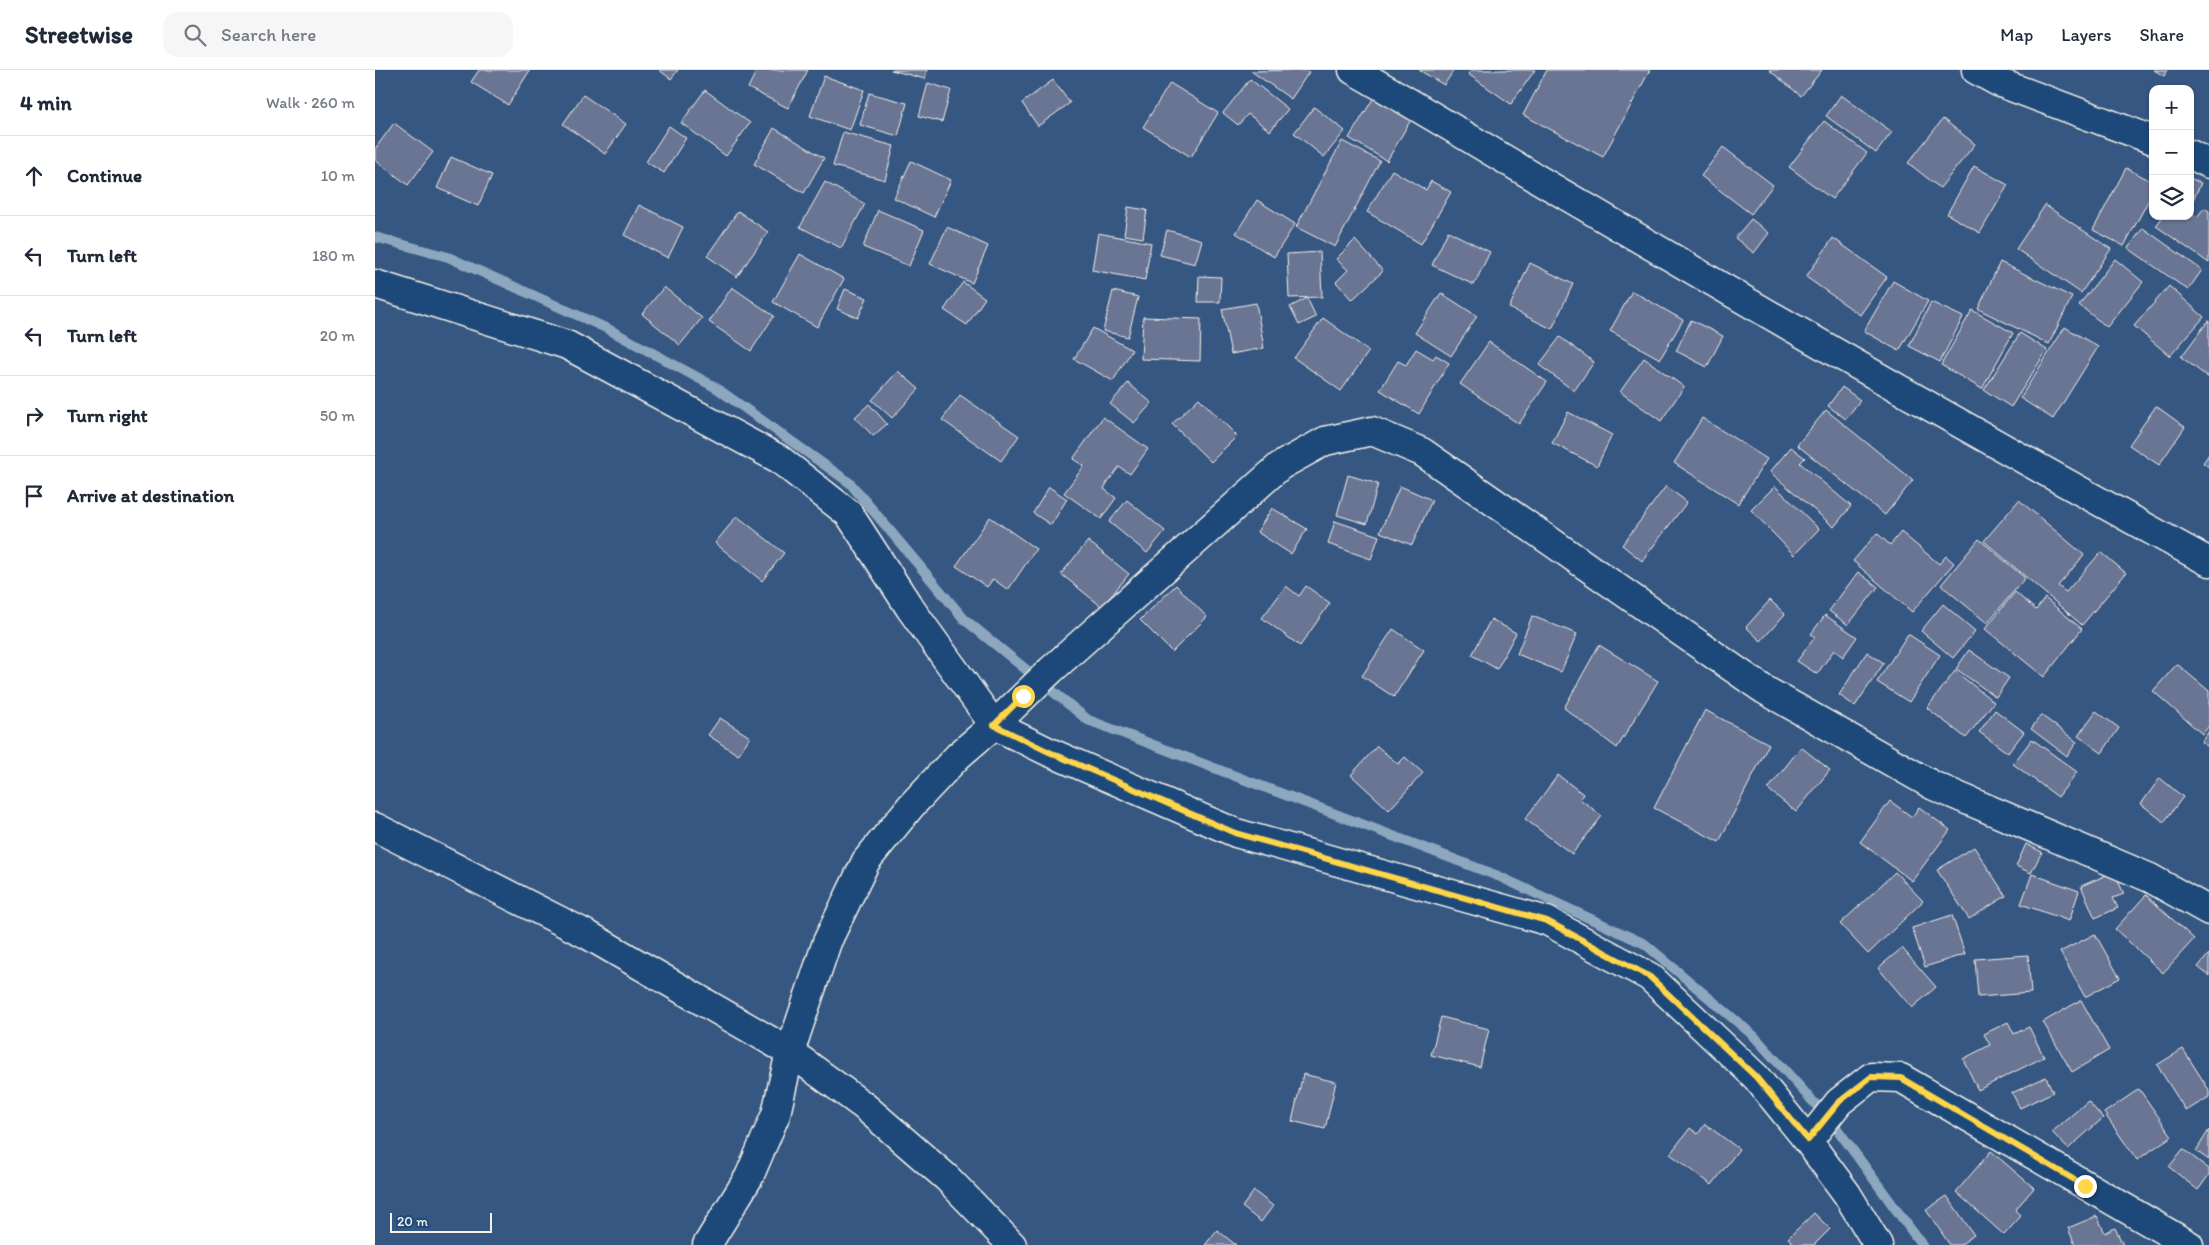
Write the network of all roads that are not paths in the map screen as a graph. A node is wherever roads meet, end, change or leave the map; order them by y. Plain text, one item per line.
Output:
1 (1353, 70) edge
2 (1976, 70) edge
3 (2149, 139) edge
4 (2194, 156) edge
5 (2209, 164) edge
6 (375, 284) edge
7 (2209, 562) edge
8 (994, 725) junction
9 (375, 827) edge
10 (2209, 910) edge
11 (790, 1052) junction
12 (1808, 1140) junction
13 (707, 1245) edge
14 (1012, 1245) edge
15 (1878, 1245) edge
16 (2189, 1245) edge

1 - 7 street
2 - 3 street
4 - 5 street
6 - 8 street
8 - 10 street
8 - 11 street
8 - 12 street
9 - 11 street
11 - 13 street
11 - 14 street
12 - 15 street
12 - 16 street

